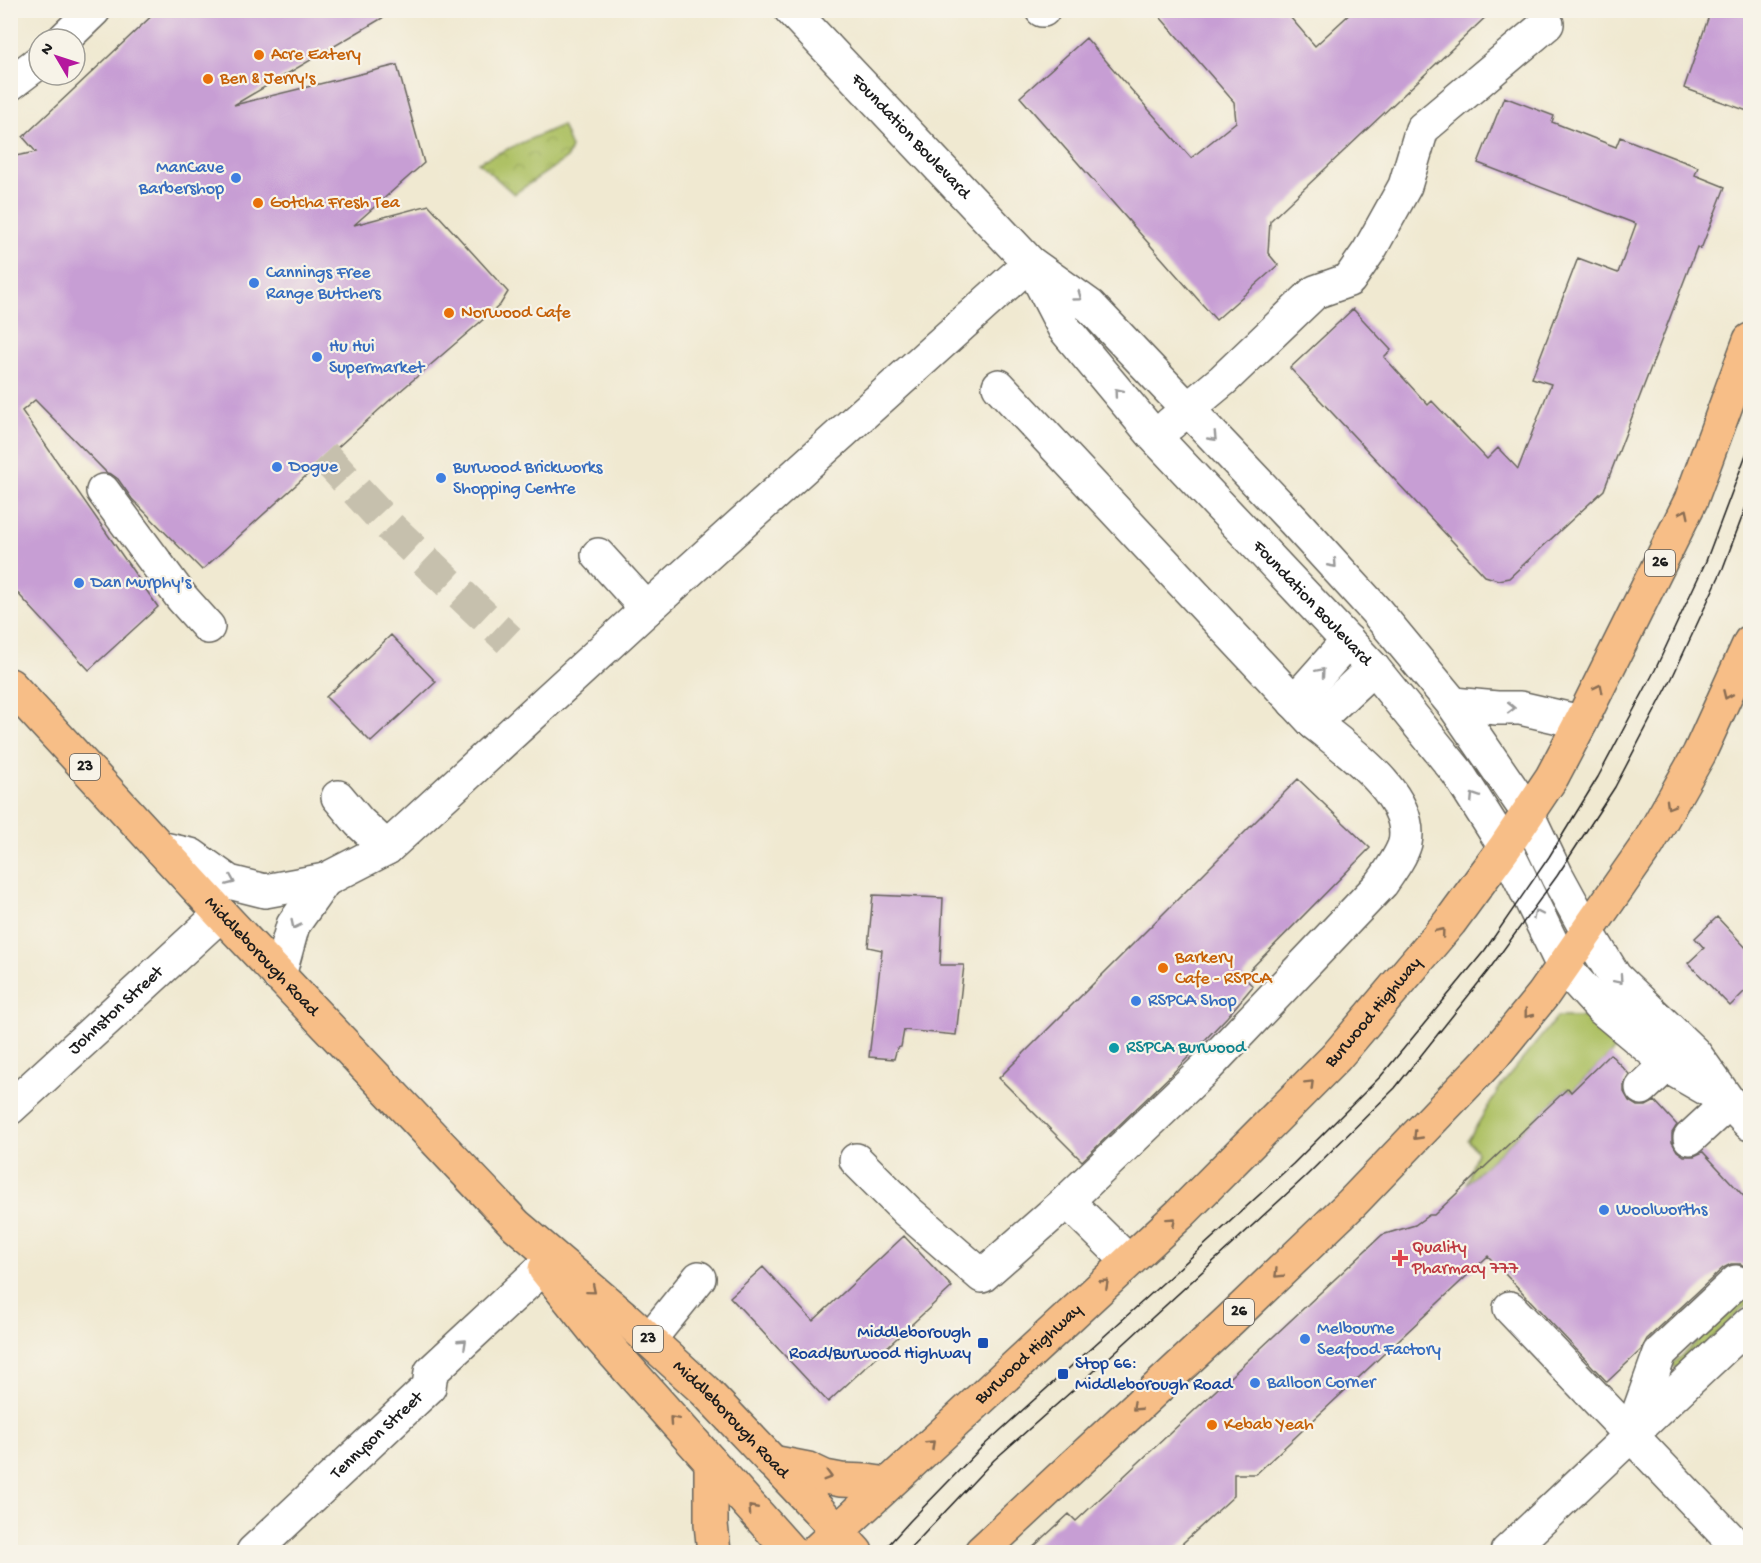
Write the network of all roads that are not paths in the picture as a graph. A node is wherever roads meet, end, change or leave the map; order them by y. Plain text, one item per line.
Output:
1 (791, 10) edge
2 (89, 12) edge
3 (1547, 24) dead end
4 (75, 27) edge
5 (27, 71) edge
6 (10, 84) edge
7 (1030, 263) junction
8 (1750, 340) edge
9 (999, 386) dead end
10 (1187, 409) junction
11 (1155, 437) junction
12 (103, 491) dead end
13 (598, 555) dead end
14 (646, 609) junction
15 (208, 627) dead end
16 (1348, 641) junction
17 (1750, 642) edge
18 (1374, 668) junction
19 (10, 685) edge
20 (1453, 704) junction
21 (1304, 713) junction
22 (1581, 722) junction
23 (338, 797) dead end
24 (1527, 814) junction
25 (1505, 847) junction
26 (160, 848) junction
27 (387, 848) junction
28 (325, 880) junction
29 (221, 914) junction
30 (1587, 931) junction
31 (1563, 966) junction
32 (279, 976) junction
33 (1668, 1064) junction
34 (1642, 1088) dead end
35 (10, 1108) edge
36 (1740, 1113) edge
37 (1690, 1138) dead end
38 (856, 1160) dead end
39 (1067, 1201) junction
40 (516, 1225) junction
41 (1128, 1261) junction
42 (544, 1268) junction
43 (699, 1278) dead end
44 (1736, 1282) dead end
45 (1510, 1308) dead end
46 (1750, 1323) edge
47 (649, 1340) junction
48 (1631, 1436) junction
49 (772, 1462) junction
50 (711, 1463) junction
51 (888, 1484) junction
52 (1008, 1537) edge
53 (1729, 1538) dead end
54 (836, 1546) edge
55 (253, 1552) edge
56 (714, 1552) edge
57 (791, 1552) edge
58 (981, 1552) edge
59 (1507, 1552) edge

1 - 7 street, Foundation Boulevard
2 - 4 street
3 - 10 street
5 - 6 street
7 -> 10 street, Foundation Boulevard
11 -> 7 street, Foundation Boulevard
7 - 14 street
22 -> 8 main road, Burwood Highway / 26
9 - 21 street
10 - 11 street
10 -> 20 street, Foundation Boulevard
11 - 16 street, Foundation Boulevard
12 - 15 street
13 - 14 street
14 - 27 street
16 - 18 street, Foundation Boulevard
21 -> 16 street
17 -> 30 main road, 26
18 - 21 street
25 -> 18 street, Foundation Boulevard
19 - 26 main road, Middleborough Road / 23
20 -> 22 street
20 - 24 street, Foundation Boulevard
21 - 39 street
22 - 24 main road, Burwood Highway / 26
23 - 27 street
24 - 25 main road, Burwood Highway / 26
24 - 30 street, Foundation Boulevard
31 -> 25 street, Foundation Boulevard
41 -> 25 main road, Burwood Highway / 26
26 -> 28 street
26 - 29 main road, Middleborough Road / 23
27 - 28 street
28 -> 32 street
29 - 32 main road, Middleborough Road / 23
29 - 35 street, Johnston Street
30 - 31 main road, 26
30 -> 36 street, Foundation Boulevard
31 - 33 street, Foundation Boulevard
31 -> 52 main road, 26
32 - 40 main road, Middleborough Road / 23
33 - 34 street
33 - 36 street, Foundation Boulevard
36 - 37 street
38 - 39 street
39 - 41 street
40 - 42 main road, Middleborough Road / 23
40 -> 47 main road, Middleborough Road / 23
51 -> 41 main road, Burwood Highway / 26
50 -> 42 main road, Middleborough Road / 23
55 -> 42 street, Tennyson Street
43 - 47 street
44 - 48 street
45 - 48 street
46 - 48 street
47 - 49 main road, Middleborough Road / 23
48 - 53 street
48 - 59 street
49 -> 51 main road
49 - 54 main road, Middleborough Road / 23
50 - 56 main road
57 -> 50 main road, Middleborough Road / 23
51 - 54 main road, Burwood Highway / 26
52 - 58 main road, 26

